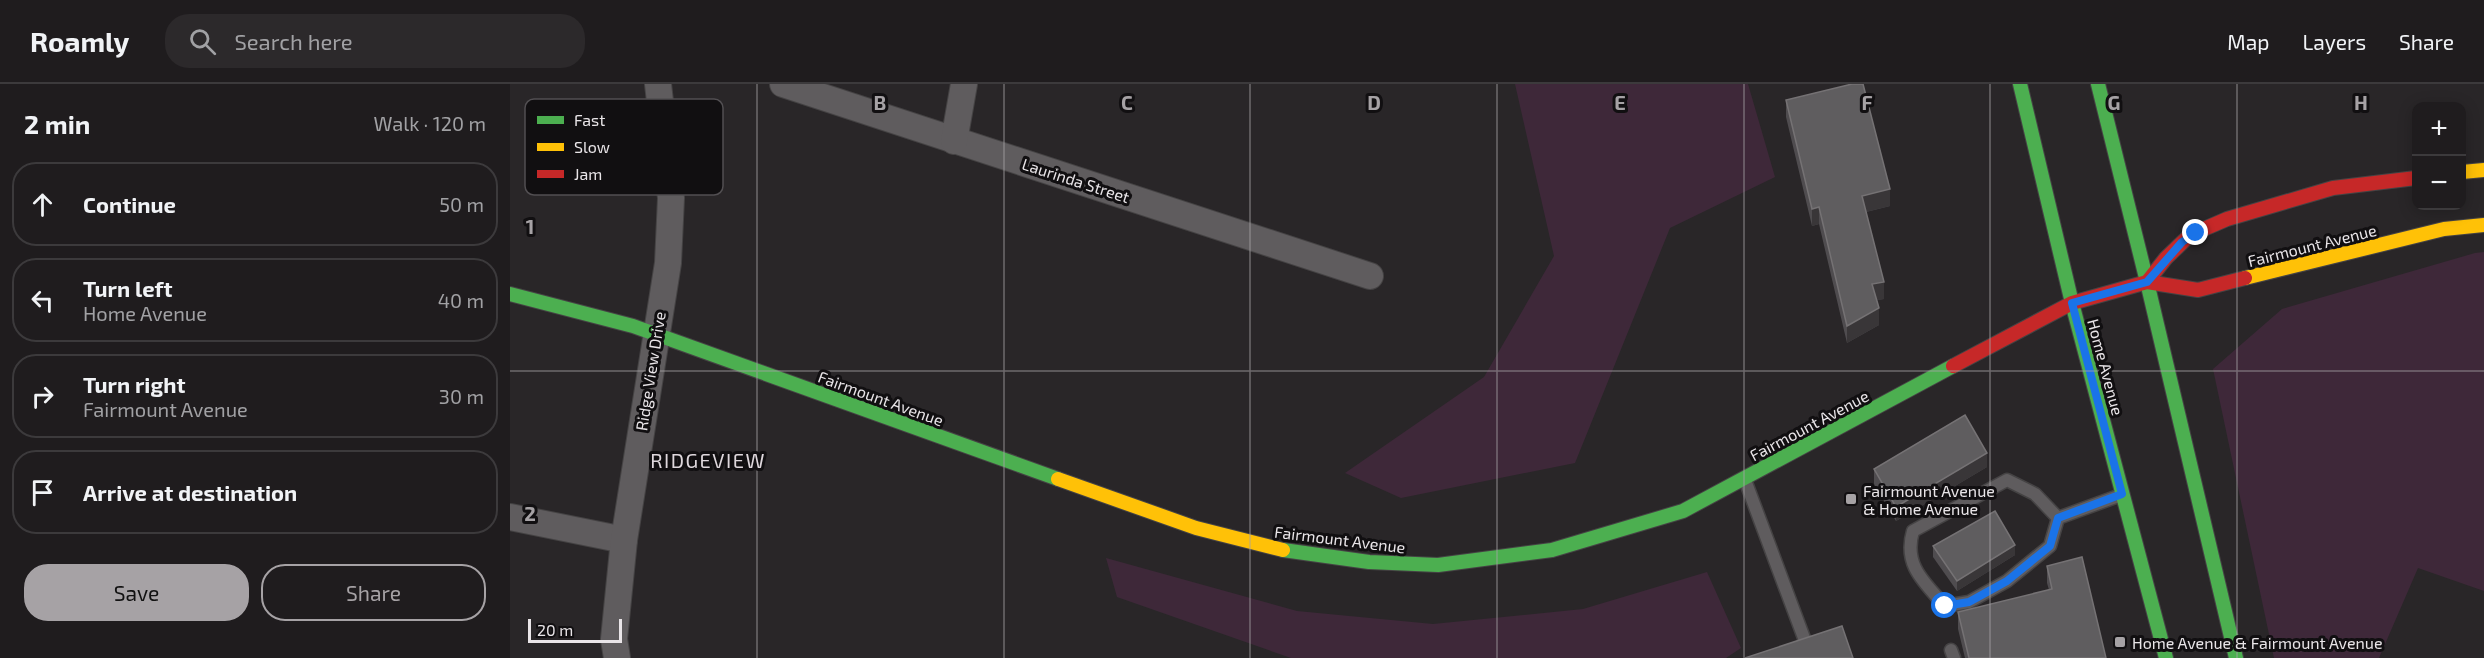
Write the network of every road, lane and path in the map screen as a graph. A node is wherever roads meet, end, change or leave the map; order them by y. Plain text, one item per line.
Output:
1 (658, 84) edge
2 (783, 84) edge
3 (964, 84) edge
4 (2020, 84) edge
5 (2098, 84) edge
6 (660, 99) edge
7 (954, 141) junction
8 (2484, 170) edge
9 (2466, 172) edge
10 (2412, 178) edge
11 (671, 195) edge
12 (2484, 225) edge
13 (1370, 276) dead end
14 (2147, 282) junction
15 (510, 294) edge
16 (2072, 303) junction
17 (655, 333) junction
18 (1745, 479) junction
19 (2122, 494) junction
20 (510, 517) edge
21 (2058, 518) junction
22 (624, 540) junction
23 (1804, 638) edge
24 (617, 658) edge
25 (2166, 658) edge
26 (2236, 658) edge

1 - 6 street, Ridge View Drive
2 - 7 street, Laurinda Street
3 - 7 street
4 - 16 main road, Home Avenue
5 - 14 main road
7 - 13 street, Laurinda Street
8 - 9 main road
10 - 14 main road
11 - 17 street, Ridge View Drive
12 - 14 main road, Fairmount Avenue
14 - 16 main road, Fairmount Avenue
14 - 26 main road
15 - 17 main road, Fairmount Avenue
16 - 18 main road, Fairmount Avenue
16 - 19 main road, Home Avenue
17 - 18 main road, Fairmount Avenue
17 - 22 street, Ridge View Drive
18 - 23 lane
19 - 21 lane
19 - 25 main road, Home Avenue
20 - 22 street
21 - 21 lane
22 - 24 street, Ridge View Drive

